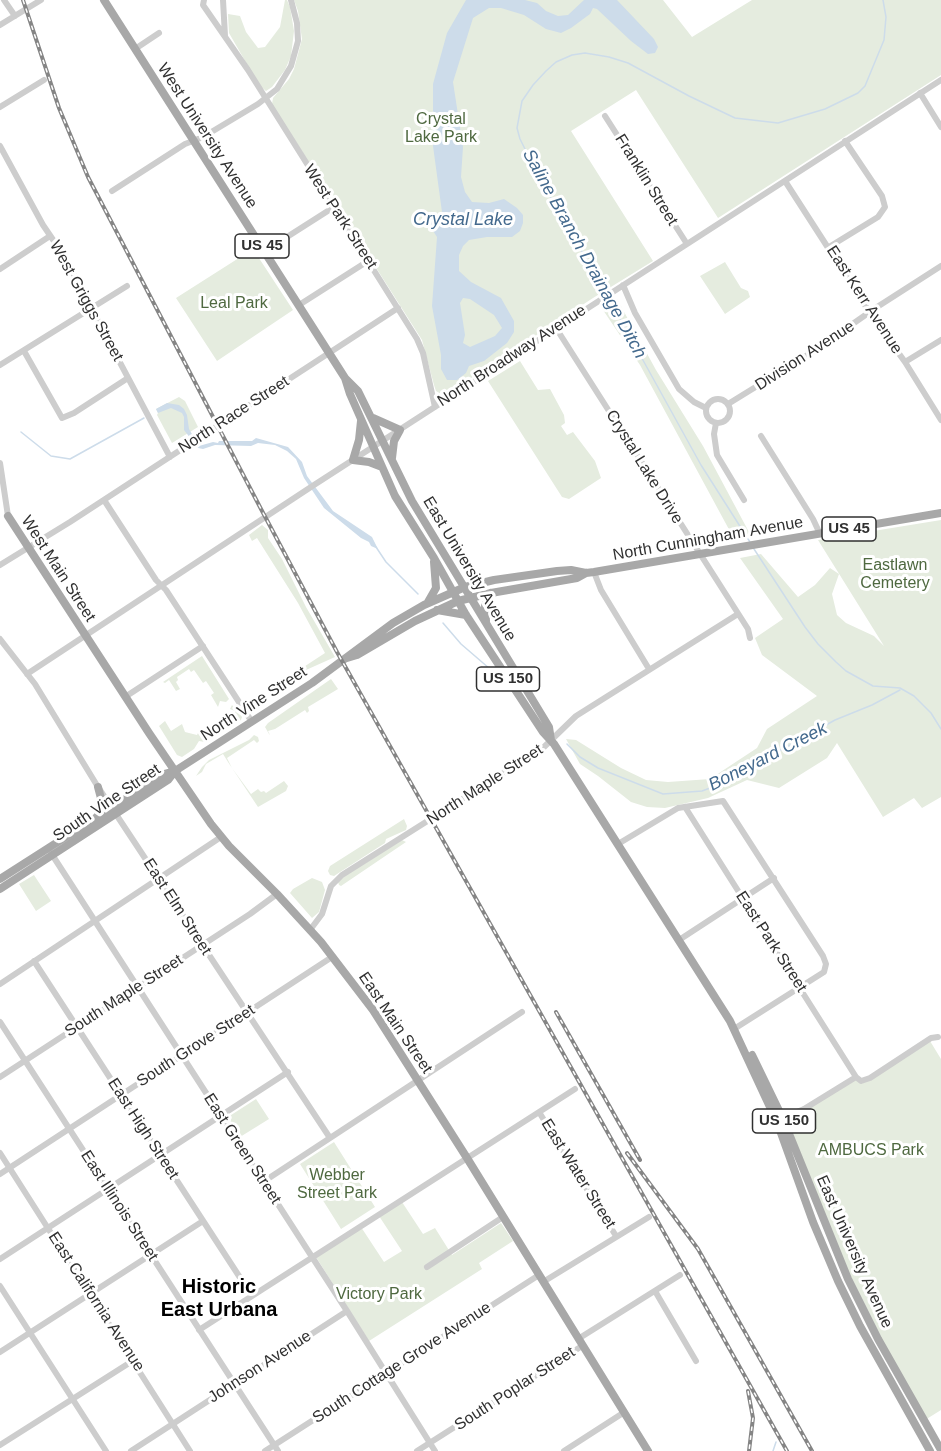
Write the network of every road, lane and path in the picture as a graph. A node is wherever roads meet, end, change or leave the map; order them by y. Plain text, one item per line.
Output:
1 (4, 0) edge
2 (41, 0) edge
3 (104, 0) edge
4 (204, 0) edge
5 (223, 0) edge
6 (291, 0) edge
7 (15, 16) junction
8 (0, 25) edge
9 (159, 33) dead end
10 (225, 36) junction
11 (135, 49) junction
12 (44, 80) dead end
13 (941, 80) edge
14 (920, 93) junction
15 (264, 99) junction
16 (0, 107) edge
17 (605, 116) dead end
18 (941, 127) edge
19 (195, 141) junction
20 (844, 141) junction
21 (0, 146) edge
22 (785, 181) junction
23 (112, 191) dead end
24 (334, 207) junction
25 (50, 236) junction
26 (687, 244) junction
27 (829, 247) junction
28 (265, 251) junction
29 (368, 261) junction
30 (941, 266) edge
31 (0, 269) edge
32 (623, 285) junction
33 (127, 286) dead end
34 (299, 305) junction
35 (91, 308) junction
36 (398, 308) junction
37 (869, 312) junction
38 (556, 328) junction
39 (941, 340) edge
40 (24, 351) junction
41 (330, 352) junction
42 (905, 362) junction
43 (0, 365) edge
44 (128, 378) junction
45 (345, 378) junction
46 (728, 404) junction
47 (435, 407) junction
48 (706, 408) junction
49 (372, 417) junction
50 (361, 420) junction
51 (941, 420) edge
52 (716, 423) junction
53 (400, 430) junction
54 (761, 436) dead end
55 (382, 441) junction
56 (373, 447) junction
57 (170, 457) junction
58 (353, 460) junction
59 (392, 462) junction
60 (0, 463) edge
61 (382, 467) junction
62 (1, 483) edge
63 (104, 500) junction
64 (744, 500) dead end
65 (0, 506) edge
66 (941, 513) edge
67 (8, 516) junction
68 (820, 534) junction
69 (28, 548) junction
70 (700, 554) junction
71 (434, 558) junction
72 (0, 565) edge
73 (590, 572) junction
74 (161, 586) junction
75 (465, 587) junction
76 (453, 592) junction
77 (491, 593) junction
78 (470, 597) junction
79 (458, 601) junction
80 (428, 603) junction
81 (435, 610) junction
82 (738, 614) junction
83 (466, 615) junction
84 (486, 623) junction
85 (86, 636) junction
86 (750, 638) dead end
87 (0, 639) edge
88 (203, 646) junction
89 (346, 658) junction
90 (650, 669) junction
91 (27, 674) junction
92 (125, 696) junction
93 (252, 722) junction
94 (551, 740) junction
95 (175, 771) junction
96 (98, 787) junction
97 (685, 807) junction
98 (115, 809) junction
99 (98, 815) junction
100 (222, 837) junction
101 (618, 844) junction
102 (49, 852) junction
103 (18, 873) junction
104 (0, 879) edge
105 (159, 879) junction
106 (774, 879) junction
107 (0, 889) edge
108 (277, 894) junction
109 (743, 898) junction
110 (94, 922) junction
111 (310, 930) junction
112 (679, 940) junction
113 (202, 945) junction
114 (332, 957) junction
115 (34, 961) junction
116 (0, 984) edge
117 (136, 987) junction
118 (800, 987) junction
119 (522, 1012) dead end
120 (248, 1013) junction
121 (0, 1022) edge
122 (77, 1026) junction
123 (734, 1029) junction
124 (938, 1037) dead end
125 (181, 1055) junction
126 (25, 1060) junction
127 (288, 1072) junction
128 (0, 1077) edge
129 (856, 1077) junction
130 (418, 1081) junction
131 (575, 1089) dead end
132 (121, 1095) junction
133 (539, 1112) junction
134 (220, 1116) junction
135 (780, 1120) junction
136 (69, 1129) junction
137 (330, 1138) junction
138 (0, 1153) edge
139 (160, 1155) junction
140 (467, 1158) junction
141 (10, 1168) junction
142 (0, 1174) edge
143 (263, 1182) junction
144 (108, 1189) junction
145 (649, 1217) dead end
146 (503, 1218) junction
147 (203, 1221) junction
148 (48, 1227) junction
149 (616, 1236) junction
150 (151, 1255) junction
151 (312, 1257) junction
152 (0, 1259) edge
153 (427, 1267) dead end
154 (680, 1275) dead end
155 (541, 1279) junction
156 (0, 1286) edge
157 (654, 1291) junction
158 (90, 1294) junction
159 (252, 1296) junction
160 (347, 1311) junction
161 (199, 1330) junction
162 (30, 1332) junction
163 (580, 1342) junction
164 (0, 1352) edge
165 (134, 1360) junction
166 (696, 1361) dead end
167 (386, 1373) junction
168 (234, 1384) junction
169 (73, 1399) junction
170 (623, 1413) junction
171 (173, 1424) junction
172 (430, 1443) junction
173 (0, 1445) edge
174 (276, 1448) edge
175 (941, 1450) edge
176 (106, 1451) edge
177 (130, 1451) edge
178 (190, 1451) edge
179 (265, 1451) edge
180 (417, 1451) edge
181 (435, 1451) edge
182 (564, 1451) edge
183 (648, 1451) edge
184 (930, 1451) edge

1 - 7 street
2 - 7 street
3 - 11 main road, West University Avenue / US 45
4 - 10 street, West Park Street
5 - 10 street
6 - 15 street
7 - 8 street
9 - 11 street
10 - 15 street, West Park Street
11 - 19 main road, West University Avenue / US 45
12 - 16 street
13 - 14 street, North Broadway Avenue
14 - 18 street
14 - 20 street, North Broadway Avenue
15 - 19 street
15 - 24 street, West Park Street
17 - 26 street, Franklin Street
19 - 23 street
19 - 28 main road, West University Avenue / US 45
20 - 22 street, North Broadway Avenue
20 - 27 street
21 - 25 street, West Griggs Street
22 - 26 street, North Broadway Avenue
22 - 27 street, East Kerr Avenue
24 - 28 street
24 - 29 street, West Park Street
25 - 31 street
25 - 35 street, West Griggs Street
26 - 32 street, North Broadway Avenue
27 - 37 street, East Kerr Avenue
28 - 34 main road, West University Avenue / US 45
29 - 34 street
29 - 36 street, West Park Street
30 - 37 street, Division Avenue
32 - 38 street, North Broadway Avenue
32 - 48 street
33 - 35 street
34 - 41 main road, West University Avenue / US 45
35 - 40 street
35 - 44 street, West Griggs Street
36 - 41 street, North Race Street
36 - 47 street, West Park Street
37 - 42 street, East Kerr Avenue
37 - 46 street, Division Avenue
38 - 47 street, North Broadway Avenue
38 - 70 street, Crystal Lake Drive
39 - 42 street
40 - 43 street
40 - 44 street
41 - 45 main road, West University Avenue / US 45
41 - 57 street, North Race Street
42 - 51 street, East Kerr Avenue
44 - 57 street, West Griggs Street
45 - 49 main road, West University Avenue / US 45
45 - 50 main road, West University Avenue / US 45
46 - 48 street
46 - 52 street
47 - 53 street, North Broadway Avenue
48 - 52 street
49 - 53 main road
49 - 55 main road, West University Avenue / US 45
50 - 56 main road, West University Avenue / US 45
50 - 58 main road
52 - 64 street
53 - 55 street, North Broadway Avenue
53 - 59 main road
54 - 68 street
55 - 56 street, North Broadway Avenue
55 - 59 main road, East University Avenue / US 45
56 - 58 street, North Broadway Avenue
56 - 61 main road, East University Avenue / US 45
57 - 63 street, North Race Street
58 - 61 main road
58 - 74 street, North Broadway Avenue
59 - 75 main road, East University Avenue / US 45
60 - 62 street, West Main Street
61 - 71 main road, East University Avenue / US 45
62 - 67 street, West Main Street
63 - 69 street, North Race Street
63 - 74 street
65 - 67 street
66 - 68 main road, North Cunningham Avenue / US 45
67 - 69 main road, West Main Street
68 - 70 main road, North Cunningham Avenue / US 45
69 - 72 street, North Race Street
69 - 85 main road, West Main Street
70 - 73 main road, North Cunningham Avenue / US 45
70 - 82 street, Crystal Lake Drive
71 - 76 main road, East University Avenue / US 45
71 - 80 main road
73 - 75 main road, North Cunningham Avenue / US 45
73 - 77 main road, North Cunningham Avenue / US 45
73 - 90 street
74 - 85 street, North Broadway Avenue
74 - 88 street
75 - 76 main road, North Cunningham Avenue
75 - 78 main road, East University Avenue / US 150
76 - 79 main road, East University Avenue / US 45
76 - 80 main road, North Vine Street
77 - 78 main road, North Cunningham Avenue / US 45
77 - 84 main road
78 - 79 main road, North Cunningham Avenue / US 45
78 - 84 main road, East University Avenue / US 150
79 - 81 main road, North Vine Street
79 - 83 main road, East University Avenue / US 150
80 - 89 main road, North Vine Street
81 - 83 main road
81 - 89 main road, North Vine Street
82 - 86 street, Crystal Lake Drive
82 - 90 street, North Maple Street
83 - 94 main road, East University Avenue / US 150
84 - 94 main road, East University Avenue / US 150
85 - 91 street, North Broadway Avenue
85 - 92 main road, East Main Street
87 - 91 street, East Elm Street
88 - 92 street
88 - 93 street
89 - 93 main road, North Vine Street
90 - 94 street, North Maple Street
91 - 96 street, East Elm Street
92 - 95 main road, East Main Street
93 - 95 main road, North Vine Street
94 - 101 main road, East University Avenue / US 150
94 - 111 street, North Maple Street
95 - 98 main road, South Vine Street
95 - 100 main road, East Main Street
96 - 98 street, East Elm Street
96 - 99 main road
97 - 101 street
97 - 106 street
97 - 109 street, East Park Street
98 - 99 main road, South Vine Street
98 - 102 main road, South Vine Street
98 - 105 street, East Elm Street
99 - 102 main road, South Vine Street
100 - 105 street
100 - 108 main road, East Main Street
101 - 112 main road, East University Avenue / US 150
102 - 103 main road, South Vine Street
102 - 110 street, East Green Street
103 - 104 main road, South Vine Street
103 - 107 main road, South Vine Street
105 - 110 street
105 - 113 street, East Elm Street
106 - 109 street
106 - 118 street
108 - 111 main road, East Main Street
108 - 113 street, South Maple Street
109 - 112 street
109 - 118 street, East Park Street
110 - 115 street
110 - 117 street, East Green Street
111 - 114 main road, East Main Street
112 - 123 main road, East University Avenue / US 150
113 - 117 street, South Maple Street
113 - 120 street, East Elm Street
114 - 120 street, South Grove Street
114 - 130 main road, East Main Street
115 - 116 street
115 - 122 street, East High Street
117 - 122 street, South Maple Street
117 - 125 street, East Green Street
118 - 123 street
118 - 129 street, East Park Street
119 - 130 street
120 - 125 street, South Grove Street
120 - 127 street, East Elm Street
121 - 126 street, East Illinois Street
122 - 126 street, South Maple Street
122 - 132 street, East High Street
123 - 135 main road, East University Avenue / US 150
124 - 129 street
125 - 132 street, South Grove Street
125 - 134 street, East Green Street
126 - 128 street, South Maple Street
126 - 136 street, East Illinois Street
127 - 134 street
127 - 137 street, East Elm Street
129 - 135 street
130 - 137 street
130 - 140 main road, East Main Street
131 - 133 street
132 - 136 street, South Grove Street
132 - 139 street, East High Street
133 - 140 street
133 - 149 street, East Water Street
134 - 139 street
134 - 143 street, East Green Street
135 - 175 main road, East University Avenue / US 150
135 - 184 main road, East University Avenue / US 150
136 - 141 street, South Grove Street
136 - 144 street, East Illinois Street
137 - 143 street
138 - 141 street, East California Avenue
139 - 144 street
139 - 147 street, East High Street
140 - 146 main road, East Main Street
140 - 151 street
141 - 142 street, South Grove Street
141 - 148 street, East California Avenue
143 - 151 street, East Green Street
144 - 148 street
144 - 150 street, East Illinois Street
145 - 149 street, South Cottage Grove Avenue
146 - 153 street
146 - 155 main road, East Main Street
147 - 150 street
147 - 159 street, East High Street
148 - 152 street
148 - 158 street, East California Avenue
149 - 155 street, South Cottage Grove Avenue
150 - 158 street
150 - 161 street, East Illinois Street
151 - 159 street
151 - 160 street, East Green Street
154 - 157 street, South Poplar Street
155 - 163 main road, East Main Street
155 - 167 street, South Cottage Grove Avenue
156 - 162 street
157 - 163 street, South Poplar Street
157 - 166 street
158 - 162 street
158 - 165 street, East California Avenue
159 - 161 street
160 - 167 street, East Green Street
160 - 168 street, Johnson Avenue
161 - 168 street, East Illinois Street
162 - 164 street
162 - 169 street
163 - 170 main road, East Main Street
163 - 172 street, South Poplar Street
165 - 169 street
165 - 171 street, East California Avenue
167 - 172 street, East Green Street
167 - 174 street, South Cottage Grove Avenue
168 - 171 street, Johnson Avenue
168 - 174 street, East Illinois Street
169 - 173 street
169 - 176 street
170 - 182 street
170 - 183 main road, East Main Street
171 - 177 street, Johnson Avenue
171 - 178 street, East California Avenue
172 - 180 street, South Poplar Street
172 - 181 street, East Green Street
174 - 179 street, South Cottage Grove Avenue

